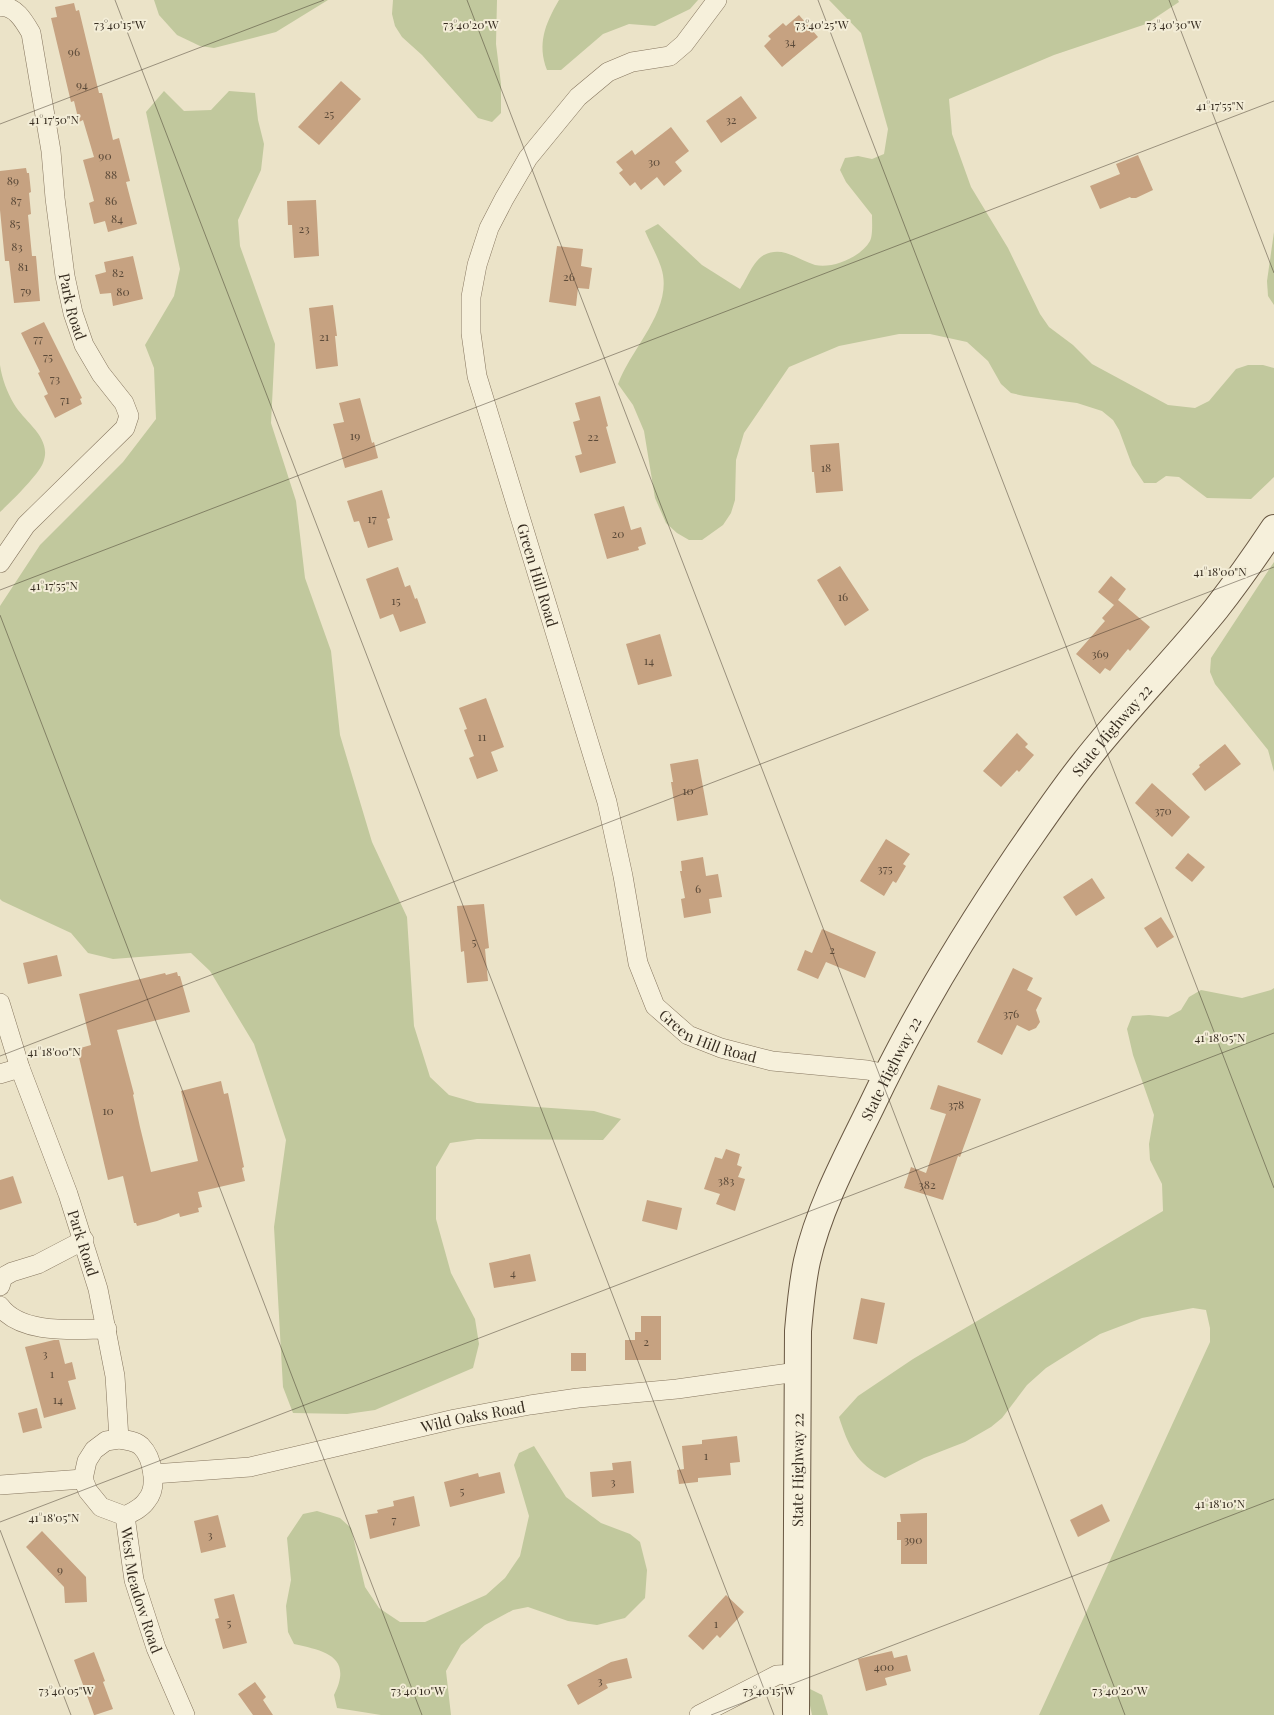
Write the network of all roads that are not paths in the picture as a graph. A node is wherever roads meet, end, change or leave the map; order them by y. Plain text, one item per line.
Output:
1 (717, 0) edge
2 (0, 7) edge
3 (1274, 528) edge
4 (0, 563) edge
5 (1, 1011) edge
6 (20, 1068) junction
7 (0, 1074) edge
8 (887, 1074) junction
9 (84, 1240) junction
10 (0, 1286) edge
11 (0, 1306) edge
12 (107, 1329) junction
13 (796, 1372) junction
14 (119, 1439) junction
15 (153, 1474) junction
16 (83, 1479) junction
17 (0, 1485) edge
18 (125, 1516) junction
19 (795, 1674) junction
20 (185, 1715) edge
21 (699, 1715) edge
22 (796, 1715) edge

1 - 8 street, Green Hill Road
2 - 4 street, Park Road
3 - 8 main road, State Highway 22
5 - 6 street, Park Road
6 - 7 street
6 - 9 street, Park Road
8 - 13 main road, State Highway 22
9 - 10 street
9 - 12 street, Park Road
11 - 12 street
12 - 14 street, Park Road
13 - 15 street, Wild Oaks Road
13 - 19 main road, State Highway 22
14 - 15 street
14 - 16 street
15 - 18 street, West Meadow Road
16 - 17 street
16 - 18 street
18 - 20 street, West Meadow Road
19 - 21 street
19 - 22 main road, State Highway 22

